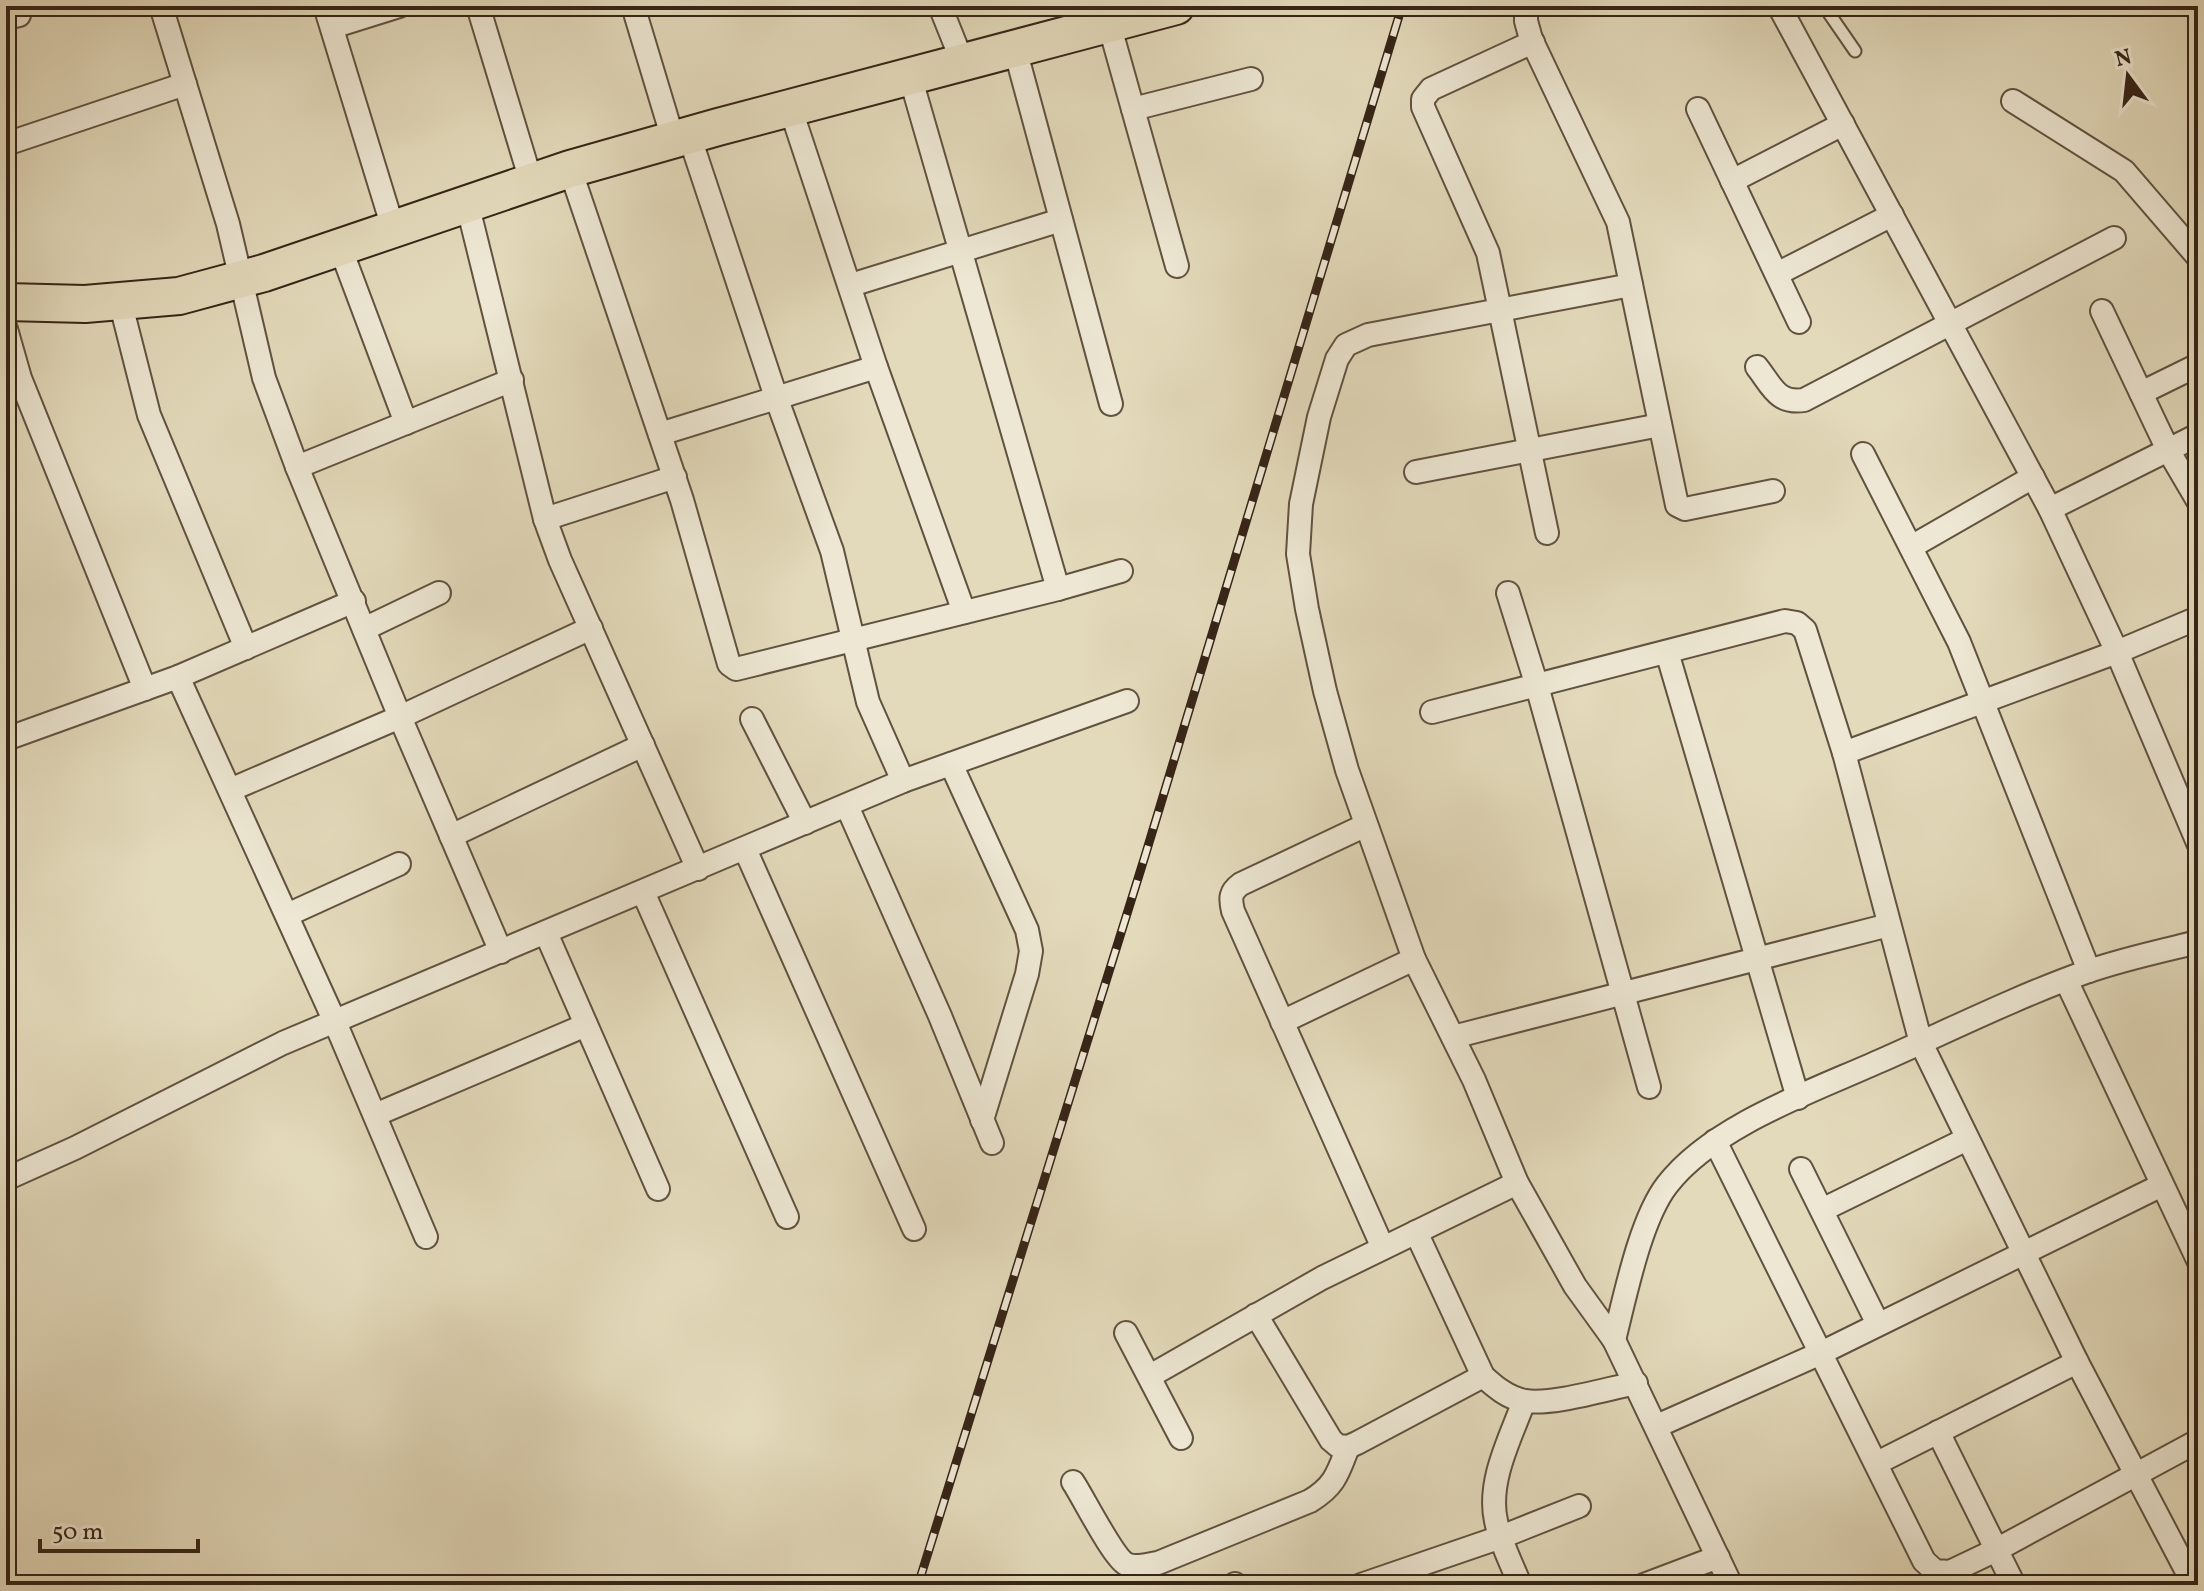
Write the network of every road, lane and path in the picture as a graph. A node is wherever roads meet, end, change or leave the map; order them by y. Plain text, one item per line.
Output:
1 (161, 6) edge
2 (399, 6) edge
3 (478, 6) edge
4 (633, 6) edge
5 (940, 6) edge
6 (1176, 6) edge
7 (1526, 6) edge
8 (1779, 6) edge
9 (1824, 6) edge
10 (1107, 14) edge
11 (329, 16) edge
12 (1533, 42) junction
13 (1015, 49) junction
14 (1855, 51) dead end
15 (962, 61) junction
16 (910, 76) junction
17 (1251, 79) dead end
18 (185, 84) junction
19 (2013, 101) dead end
20 (790, 107) junction
21 (1133, 109) junction
22 (1698, 109) dead end
23 (1843, 124) junction
24 (681, 137) junction
25 (6, 144) edge
26 (570, 169) junction
27 (531, 181) junction
28 (1732, 181) junction
29 (467, 203) junction
30 (1892, 215) junction
31 (1061, 220) junction
32 (393, 228) junction
33 (2114, 238) dead end
34 (340, 247) junction
35 (959, 252) junction
36 (2198, 257) edge
37 (1177, 266) dead end
38 (1777, 274) junction
39 (240, 279) junction
40 (851, 285) junction
41 (1631, 285) junction
42 (120, 301) junction
43 (6, 302) edge
44 (1501, 309) junction
45 (2102, 311) dead end
46 (1799, 322) dead end
47 (1949, 322) junction
48 (6, 329) edge
49 (2198, 365) edge
50 (876, 367) junction
51 (1757, 367) dead end
52 (512, 380) junction
53 (2141, 393) junction
54 (776, 397) junction
55 (1111, 404) dead end
56 (406, 423) junction
57 (1660, 425) junction
58 (660, 434) junction
59 (2198, 435) edge
60 (1530, 450) junction
61 (2168, 450) junction
62 (1863, 454) dead end
63 (297, 467) junction
64 (1416, 472) dead end
65 (675, 477) junction
66 (2033, 477) junction
67 (1773, 491) dead end
68 (2198, 501) edge
69 (2050, 509) junction
70 (545, 519) junction
71 (1547, 533) dead end
72 (1911, 547) junction
73 (1121, 571) dead end
74 (1058, 589) junction
75 (439, 593) dead end
76 (1508, 593) dead end
77 (354, 601) junction
78 (964, 612) junction
79 (2198, 618) edge
80 (591, 628) junction
81 (364, 629) junction
82 (854, 641) junction
83 (246, 648) junction
84 (1667, 652) junction
85 (2117, 652) junction
86 (178, 677) junction
87 (1537, 686) junction
88 (145, 689) junction
89 (1982, 700) junction
90 (1127, 701) dead end
91 (1432, 712) dead end
92 (400, 717) junction
93 (752, 719) dead end
94 (6, 739) edge
95 (643, 745) junction
96 (1844, 753) junction
97 (951, 764) junction
98 (903, 781) junction
99 (230, 790) junction
100 (847, 806) junction
101 (805, 823) junction
102 (1366, 825) junction
103 (451, 836) junction
104 (2198, 843) edge
105 (745, 849) junction
106 (399, 864) dead end
107 (698, 869) junction
108 (643, 892) junction
109 (287, 915) junction
110 (1889, 925) junction
111 (546, 933) junction
112 (2198, 942) edge
113 (501, 952) junction
114 (1414, 959) junction
115 (1757, 959) junction
116 (2089, 971) junction
117 (2066, 980) junction
118 (1623, 992) junction
119 (335, 1022) junction
120 (1282, 1022) junction
121 (586, 1025) junction
122 (1453, 1037) junction
123 (1921, 1043) junction
124 (1649, 1087) dead end
125 (1798, 1098) junction
126 (375, 1115) junction
127 (982, 1120) junction
128 (1967, 1139) junction
129 (1715, 1141) junction
130 (992, 1143) dead end
131 (1801, 1169) dead end
132 (6, 1179) edge
133 (1517, 1183) junction
134 (2162, 1185) junction
135 (658, 1189) dead end
136 (1822, 1210) junction
137 (787, 1217) dead end
138 (914, 1229) dead end
139 (1416, 1232) junction
140 (426, 1237) dead end
141 (1383, 1248) junction
142 (2023, 1253) junction
143 (2198, 1260) edge
144 (1256, 1315) junction
145 (1878, 1324) junction
146 (1126, 1333) dead end
147 (1614, 1340) junction
148 (1821, 1353) junction
149 (2077, 1362) junction
150 (1150, 1376) junction
151 (1483, 1376) junction
152 (1636, 1383) junction
153 (1524, 1401) junction
154 (1657, 1426) junction
155 (1938, 1432) junction
156 (1181, 1438) dead end
157 (2198, 1441) edge
158 (1348, 1447) junction
159 (1877, 1463) junction
160 (2135, 1474) junction
161 (1073, 1482) dead end
162 (1579, 1506) dead end
163 (1501, 1537) junction
164 (1996, 1550) junction
165 (1718, 1557) junction
166 (1361, 1585) edge
167 (1520, 1585) edge
168 (1644, 1585) edge
169 (1731, 1585) edge
170 (2014, 1585) edge
171 (2194, 1585) edge

1 - 18 street
2 - 11 street
3 - 27 street
4 - 24 street
5 - 15 street
6 - 10 main road
7 - 12 street
8 - 23 street
9 - 14 lane
10 - 13 main road
10 - 21 street
11 - 32 street
12 - 41 street
12 - 44 street
13 - 15 main road
13 - 31 street
15 - 16 main road
16 - 20 main road
16 - 35 street
17 - 21 street
18 - 25 street
18 - 39 street
19 - 36 street
20 - 24 main road
20 - 40 street
21 - 37 street
22 - 28 street
23 - 28 street
23 - 30 street
24 - 26 main road
24 - 54 street
26 - 27 main road
26 - 58 street
27 - 29 main road
28 - 38 street
29 - 32 main road
29 - 52 street
30 - 38 street
30 - 47 street
31 - 35 street
31 - 55 street
32 - 34 main road
33 - 47 street
34 - 39 main road
34 - 56 street
35 - 40 street
35 - 74 street
38 - 46 street
39 - 42 main road
39 - 63 street
40 - 50 street
41 - 44 street
41 - 57 street
42 - 43 main road
42 - 83 street
44 - 60 street
44 - 102 street
45 - 53 street
47 - 51 street
47 - 66 street
48 - 88 street
49 - 53 street
50 - 54 street
50 - 78 street
52 - 56 street
52 - 70 street
53 - 61 street
54 - 58 street
54 - 82 street
56 - 63 street
57 - 60 street
57 - 67 street
58 - 65 street
59 - 61 street
60 - 64 street
60 - 71 street
61 - 68 street
61 - 69 street
62 - 72 street
63 - 77 street
65 - 70 street
65 - 82 street
66 - 69 street
66 - 72 street
69 - 85 street
70 - 80 street
72 - 89 street
73 - 74 street
74 - 78 street
75 - 81 street
76 - 87 street
77 - 81 street
77 - 83 street
78 - 82 street
79 - 85 street
80 - 92 street
80 - 95 street
81 - 92 street
82 - 98 street
83 - 86 street
84 - 87 street
84 - 96 street
84 - 115 street
85 - 89 street
85 - 104 street
86 - 88 street
86 - 99 street
87 - 91 street
87 - 118 street
88 - 94 street
89 - 96 street
89 - 116 street
90 - 97 street
92 - 99 street
92 - 103 street
93 - 101 street
95 - 103 street
95 - 107 street
96 - 110 street
97 - 98 street
97 - 127 street
98 - 100 street
99 - 109 street
100 - 101 street
100 - 127 street
101 - 105 street
102 - 114 street
102 - 120 street
103 - 113 street
105 - 107 street
105 - 138 street
106 - 109 street
107 - 108 street
108 - 111 street
108 - 137 street
109 - 119 street
110 - 115 street
110 - 123 street
111 - 113 street
111 - 121 street
112 - 116 street
113 - 119 street
114 - 120 street
114 - 122 street
115 - 118 street
115 - 125 street
116 - 117 street
117 - 123 street
117 - 134 street
118 - 122 street
118 - 124 street
119 - 126 street
119 - 132 street
120 - 141 street
121 - 126 street
121 - 135 street
122 - 133 street
123 - 125 street
123 - 128 street
125 - 129 street
126 - 140 street
127 - 130 street
128 - 136 street
128 - 142 street
129 - 147 street
129 - 148 street
131 - 136 street
133 - 139 street
133 - 147 street
134 - 142 street
134 - 143 street
136 - 145 street
139 - 141 street
139 - 151 street
141 - 144 street
142 - 145 street
142 - 149 street
144 - 150 street
144 - 158 street
145 - 148 street
146 - 150 street
147 - 152 street
148 - 154 street
148 - 159 street
149 - 155 street
149 - 160 street
150 - 156 street
151 - 153 street
151 - 158 street
152 - 153 street
152 - 154 street
153 - 163 street
154 - 165 street
155 - 159 street
155 - 164 street
157 - 160 street
158 - 161 street
159 - 164 street
160 - 164 street
160 - 171 street
162 - 163 street
163 - 166 street
163 - 167 street
164 - 170 street
165 - 168 street
165 - 169 street

